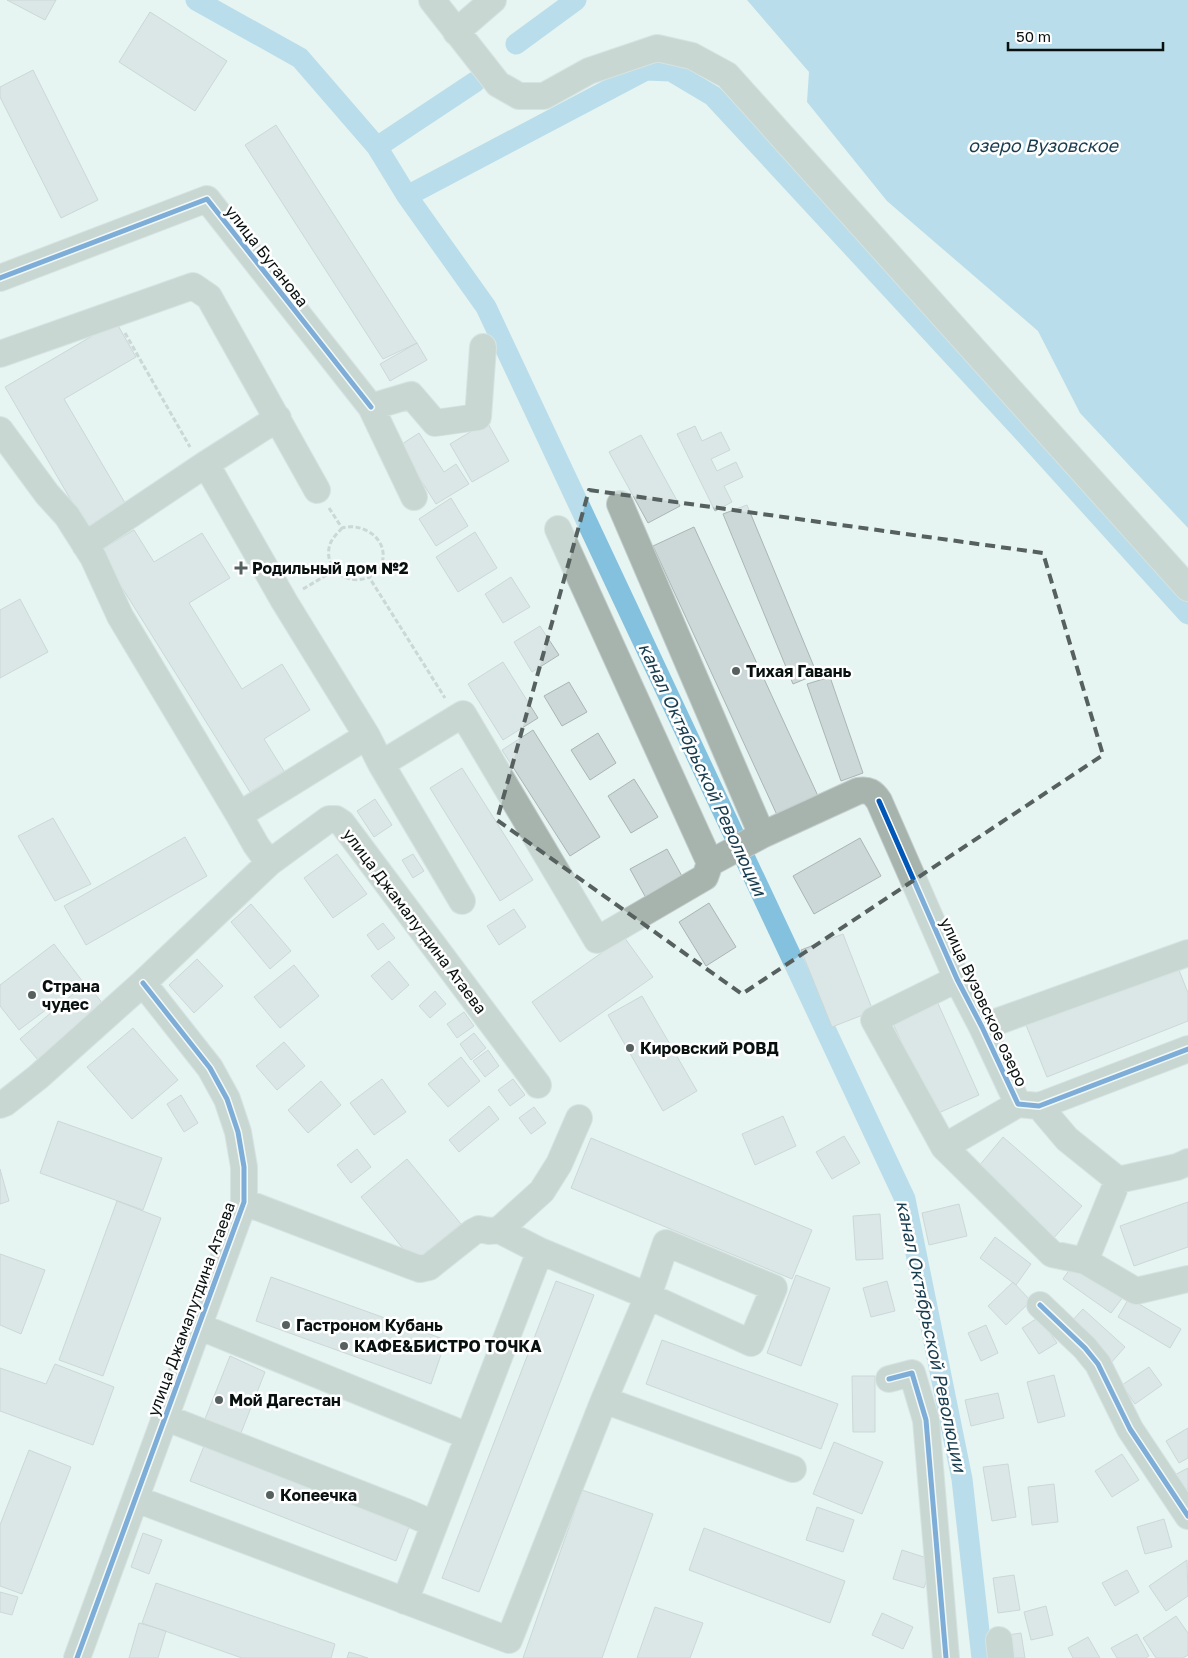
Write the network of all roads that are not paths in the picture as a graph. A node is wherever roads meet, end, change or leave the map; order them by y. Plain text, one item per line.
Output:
1 (432, 0) edge
2 (493, 0) edge
3 (456, 32) junction
4 (0, 278) edge
5 (483, 347) dead end
6 (0, 354) edge
7 (371, 407) junction
8 (278, 418) junction
9 (0, 430) edge
10 (204, 465) junction
11 (317, 490) road end
12 (414, 497) dead end
13 (620, 504) dead end
14 (558, 529) dead end
15 (85, 545) junction
16 (1188, 588) edge
17 (367, 736) junction
18 (381, 764) junction
19 (240, 815) junction
20 (762, 835) junction
21 (269, 863) junction
22 (710, 863) junction
23 (462, 901) dead end
24 (1188, 953) edge
25 (957, 979) junction
26 (143, 983) junction
27 (982, 1027) junction
28 (1188, 1049) edge
29 (538, 1085) dead end
30 (0, 1105) edge
31 (1029, 1105) junction
32 (579, 1118) dead end
33 (944, 1147) junction
34 (1188, 1162) edge
35 (1118, 1180) junction
36 (244, 1202) junction
37 (499, 1230) junction
38 (540, 1251) junction
39 (1085, 1261) junction
40 (1188, 1279) edge
41 (648, 1296) junction
42 (1040, 1305) dead end
43 (198, 1326) junction
44 (889, 1379) dead end
45 (604, 1400) junction
46 (164, 1417) junction
47 (468, 1436) junction
48 (794, 1469) dead end
49 (136, 1499) junction
50 (1186, 1509) edge
51 (434, 1524) junction
52 (405, 1601) junction
53 (77, 1658) edge
54 (946, 1658) edge

1 - 3 street
2 - 3 street
3 - 16 street
4 - 7 street, улица Буганова
5 - 7 street
6 - 8 street
7 - 12 street
8 - 10 street
8 - 11 street
9 - 15 street
10 - 15 street
10 - 17 street
13 - 20 street
14 - 22 street
15 - 19 street
17 - 18 street
17 - 19 street
18 - 22 street
18 - 23 street
19 - 21 street
20 - 22 street
20 - 25 street, улица Вузовское озеро
21 - 26 street, улица Джамалутдина Атаева
21 - 29 street, улица Джамалутдина Атаева
24 - 27 street
25 - 27 street, улица Вузовское озеро
25 - 33 street
26 - 30 street, улица Джамалутдина Атаева
26 - 36 street, улица Джамалутдина Атаева
27 - 31 street, улица Вузовское озеро
28 - 31 street
31 - 33 street
31 - 35 street, улица Вузовское озеро
32 - 37 street
33 - 39 street
34 - 35 street
35 - 39 street
36 - 37 street
36 - 43 street, улица Джамалутдина Атаева
37 - 38 street
38 - 41 street
38 - 47 street
39 - 40 street
41 - 41 street
41 - 45 street
42 - 50 street
43 - 46 street, улица Джамалутдина Атаева
43 - 47 street
44 - 54 street
45 - 48 street
45 - 52 street
46 - 49 street, улица Джамалутдина Атаева
46 - 51 street
47 - 51 street
49 - 52 street
49 - 53 street, улица Джамалутдина Атаева
51 - 52 street

